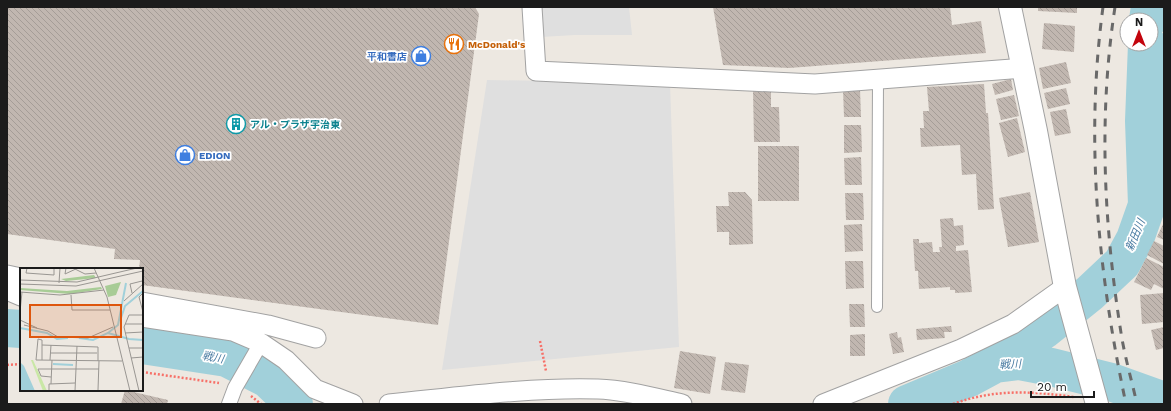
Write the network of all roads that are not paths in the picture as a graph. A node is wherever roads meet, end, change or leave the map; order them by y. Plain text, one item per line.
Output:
1 (532, 7) edge
2 (1010, 7) edge
3 (1024, 68) junction
4 (878, 79) junction
5 (7, 275) edge
6 (20, 278) edge
7 (7, 290) edge
8 (1066, 291) junction
9 (20, 296) edge
10 (143, 302) edge
11 (877, 307) dead end
12 (143, 317) edge
13 (316, 338) dead end
14 (258, 348) junction
15 (1096, 399) edge
16 (229, 404) edge
17 (353, 404) edge
18 (389, 404) edge
19 (682, 404) edge
20 (823, 404) edge

1 - 4 street
2 - 3 street
3 - 4 street
3 - 8 street
4 - 11 lane
5 - 6 street
7 - 9 street
8 - 15 street
8 - 20 street
10 - 13 street
12 - 14 street
14 - 16 street
14 - 17 street
18 - 19 street

